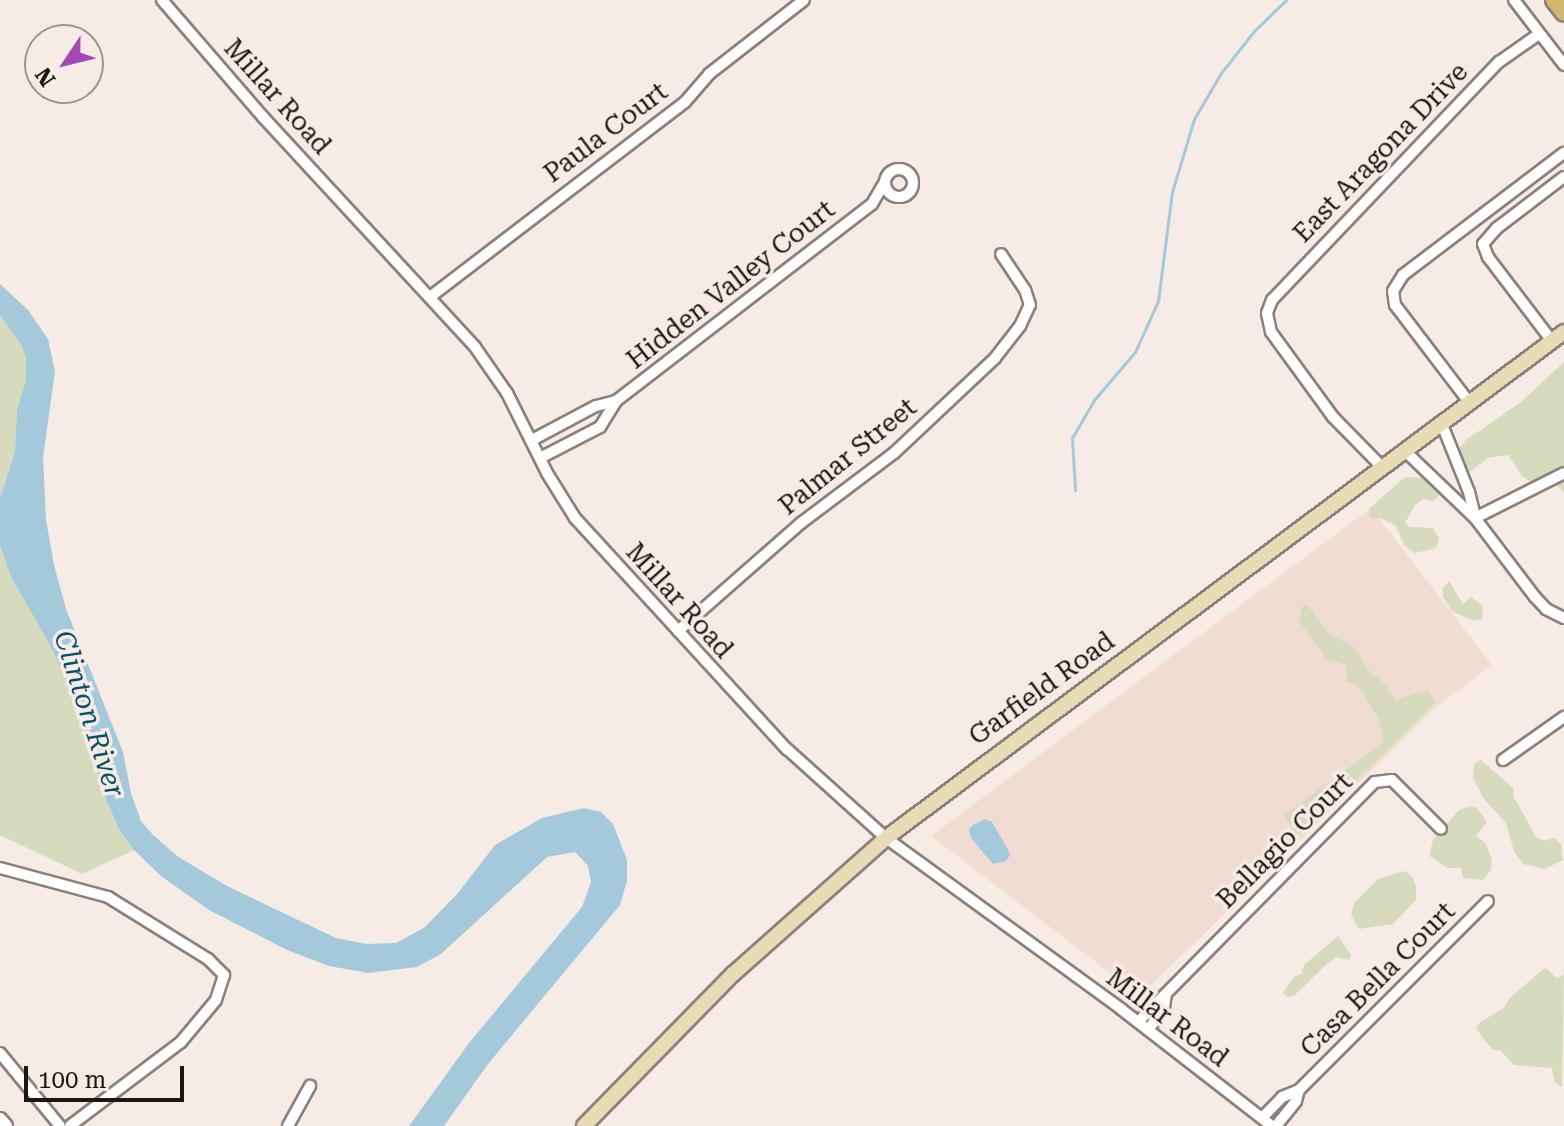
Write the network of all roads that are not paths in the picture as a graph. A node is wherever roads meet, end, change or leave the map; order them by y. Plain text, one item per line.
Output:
1 (162, 0) edge
2 (804, 0) edge
3 (1514, 0) edge
4 (1554, 0) edge
5 (1564, 13) edge
6 (1539, 34) junction
7 (1564, 65) edge
8 (1564, 153) edge
9 (1564, 177) edge
10 (884, 183) junction
11 (896, 197) junction
12 (872, 204) junction
13 (1001, 254) dead end
14 (430, 297) junction
15 (1558, 337) edge
16 (616, 401) junction
17 (1469, 402) junction
18 (1441, 422) junction
19 (565, 423) junction
20 (532, 440) junction
21 (574, 441) junction
22 (1404, 450) junction
23 (540, 458) junction
24 (1382, 467) junction
25 (1564, 473) edge
26 (1475, 518) junction
27 (1564, 618) edge
28 (678, 631) junction
29 (1564, 717) edge
30 (1503, 760) dead end
31 (1441, 829) dead end
32 (886, 838) junction
33 (0, 868) edge
34 (1488, 901) dead end
35 (1166, 994) junction
36 (1138, 1022) junction
37 (1148, 1030) junction
38 (0, 1053) edge
39 (310, 1086) dead end
40 (1299, 1090) junction
41 (1262, 1118) junction
42 (0, 1119) edge
43 (6, 1126) edge
44 (60, 1126) edge
45 (70, 1126) edge
46 (288, 1126) edge
47 (584, 1126) edge
48 (1274, 1126) edge

1 - 14 street, Millar Road
2 - 14 street, Paula Court
3 - 6 street
4 - 5 main road
6 - 7 street
6 - 24 street, East Aragona Drive
8 - 17 street
9 - 15 street
10 - 11 street
10 - 11 street
10 - 12 street, Hidden Valley Court
11 - 12 street, Hidden Valley Court
12 - 16 street, Hidden Valley Court
13 - 28 street, Palmar Street
14 - 20 street, Millar Road
15 - 17 main road, Garfield Road
16 - 19 street, Hidden Valley Court
16 - 21 street, Hidden Valley Court
17 - 18 main road, Garfield Road
18 - 22 main road, Garfield Road
18 - 26 street
19 - 20 street, Hidden Valley Court
19 - 21 street
20 - 23 street, Millar Road
21 - 23 street, Hidden Valley Court
22 - 24 main road, Garfield Road
22 - 26 street
23 - 28 street, Millar Road
24 - 32 main road, Garfield Road
25 - 26 street
26 - 27 street
28 - 32 street, Millar Road
29 - 30 street
31 - 35 street, Bellagio Court
32 - 36 street, Millar Road
32 - 47 main road, Garfield Road
33 - 45 street
34 - 40 street, Casa Bella Court
35 - 36 street, Bellagio Court
35 - 37 street, Bellagio Court
36 - 37 street, Millar Road
37 - 41 street, Millar Road
38 - 44 street
39 - 46 street
40 - 41 street, Casa Bella Court
40 - 48 street, Casa Bella Court
41 - 48 street, Millar Road
42 - 43 street

